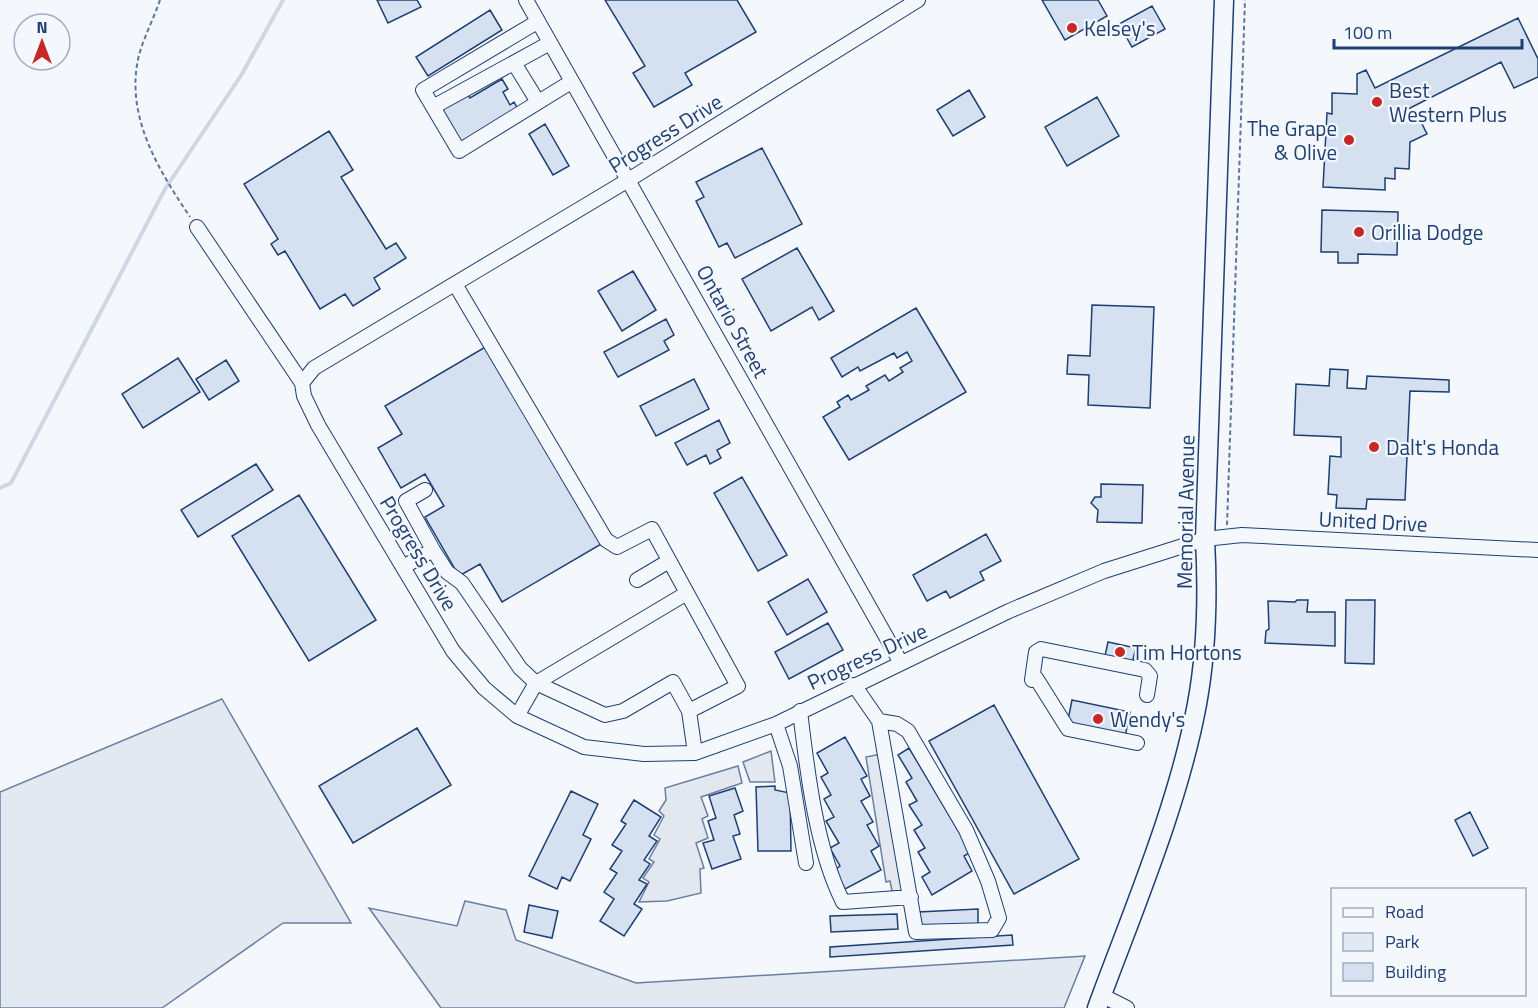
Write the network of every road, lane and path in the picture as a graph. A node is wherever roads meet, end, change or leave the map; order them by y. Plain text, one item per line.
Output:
1 (160, 0) edge
2 (526, 0) edge
3 (918, 0) edge
4 (1224, 0) edge
5 (1245, 0) edge
6 (537, 22) junction
7 (548, 44) junction
8 (514, 63) junction
9 (571, 82) junction
10 (538, 102) junction
11 (433, 107) junction
12 (630, 179) junction
13 (197, 226) joint
14 (455, 284) junction
15 (302, 383) junction
16 (425, 490) dead end
17 (1227, 530) dead end
18 (1205, 540) junction
19 (433, 550) junction
20 (1538, 550) edge
21 (669, 561) junction
22 (403, 567) junction
23 (637, 580) dead end
24 (687, 594) junction
25 (901, 663) junction
26 (536, 683) junction
27 (854, 685) junction
28 (1147, 695) dead end
29 (689, 711) junction
30 (800, 711) junction
31 (517, 716) junction
32 (879, 721) junction
33 (776, 724) junction
34 (1137, 743) dead end
35 (696, 753) junction
36 (806, 863) dead end
37 (910, 897) junction
38 (1099, 1002) edge
39 (1127, 1008) edge

1 - 13 path
2 - 6 street, Ontario Street
3 - 12 street, Progress Drive
4 - 18 main road, Memorial Avenue
5 - 17 path
6 - 7 street, Ontario Street
6 - 11 street
7 - 8 street
7 - 9 street, Ontario Street
8 - 10 street
8 - 11 street
9 - 10 street
9 - 12 street, Ontario Street
10 - 11 street
12 - 14 street, Progress Drive
12 - 25 street, Ontario Street
13 - 15 street
14 - 15 street, Progress Drive
14 - 21 street
15 - 22 street, Progress Drive
16 - 19 street
18 - 20 street, United Drive
18 - 25 street, Progress Drive
18 - 38 main road, Memorial Avenue
19 - 22 street
19 - 26 street
21 - 23 street
21 - 24 street
22 - 31 street, Progress Drive
24 - 26 street
24 - 29 street
25 - 27 street, Progress Drive
26 - 29 street
26 - 31 street
27 - 30 street, Progress Drive
27 - 32 street
28 - 34 street
29 - 35 street
30 - 33 street, Progress Drive
30 - 37 street
31 - 35 street, Progress Drive
32 - 37 street
32 - 37 street
33 - 35 street, Progress Drive
33 - 36 street
38 - 39 street

